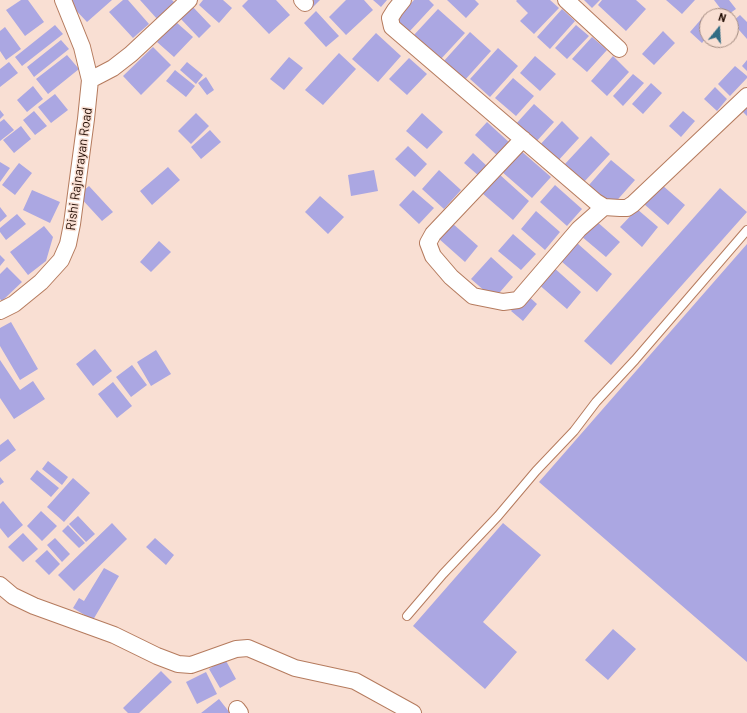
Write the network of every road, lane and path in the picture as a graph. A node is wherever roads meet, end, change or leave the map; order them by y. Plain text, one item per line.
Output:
1 (190, 0) edge
2 (403, 0) edge
3 (566, 0) edge
4 (65, 1) edge
5 (619, 49) dead end
6 (90, 80) junction
7 (747, 96) edge
8 (523, 139) junction
9 (604, 207) junction
10 (747, 230) edge
11 (0, 311) edge
12 (0, 585) edge
13 (407, 616) dead end
14 (413, 713) edge

1 - 6 street
2 - 8 street
3 - 5 street
4 - 6 street, Rishi Rajnarayan Road
6 - 11 street, Rishi Rajnarayan Road
7 - 9 street
8 - 9 street
8 - 9 street
10 - 13 lane
12 - 14 street

